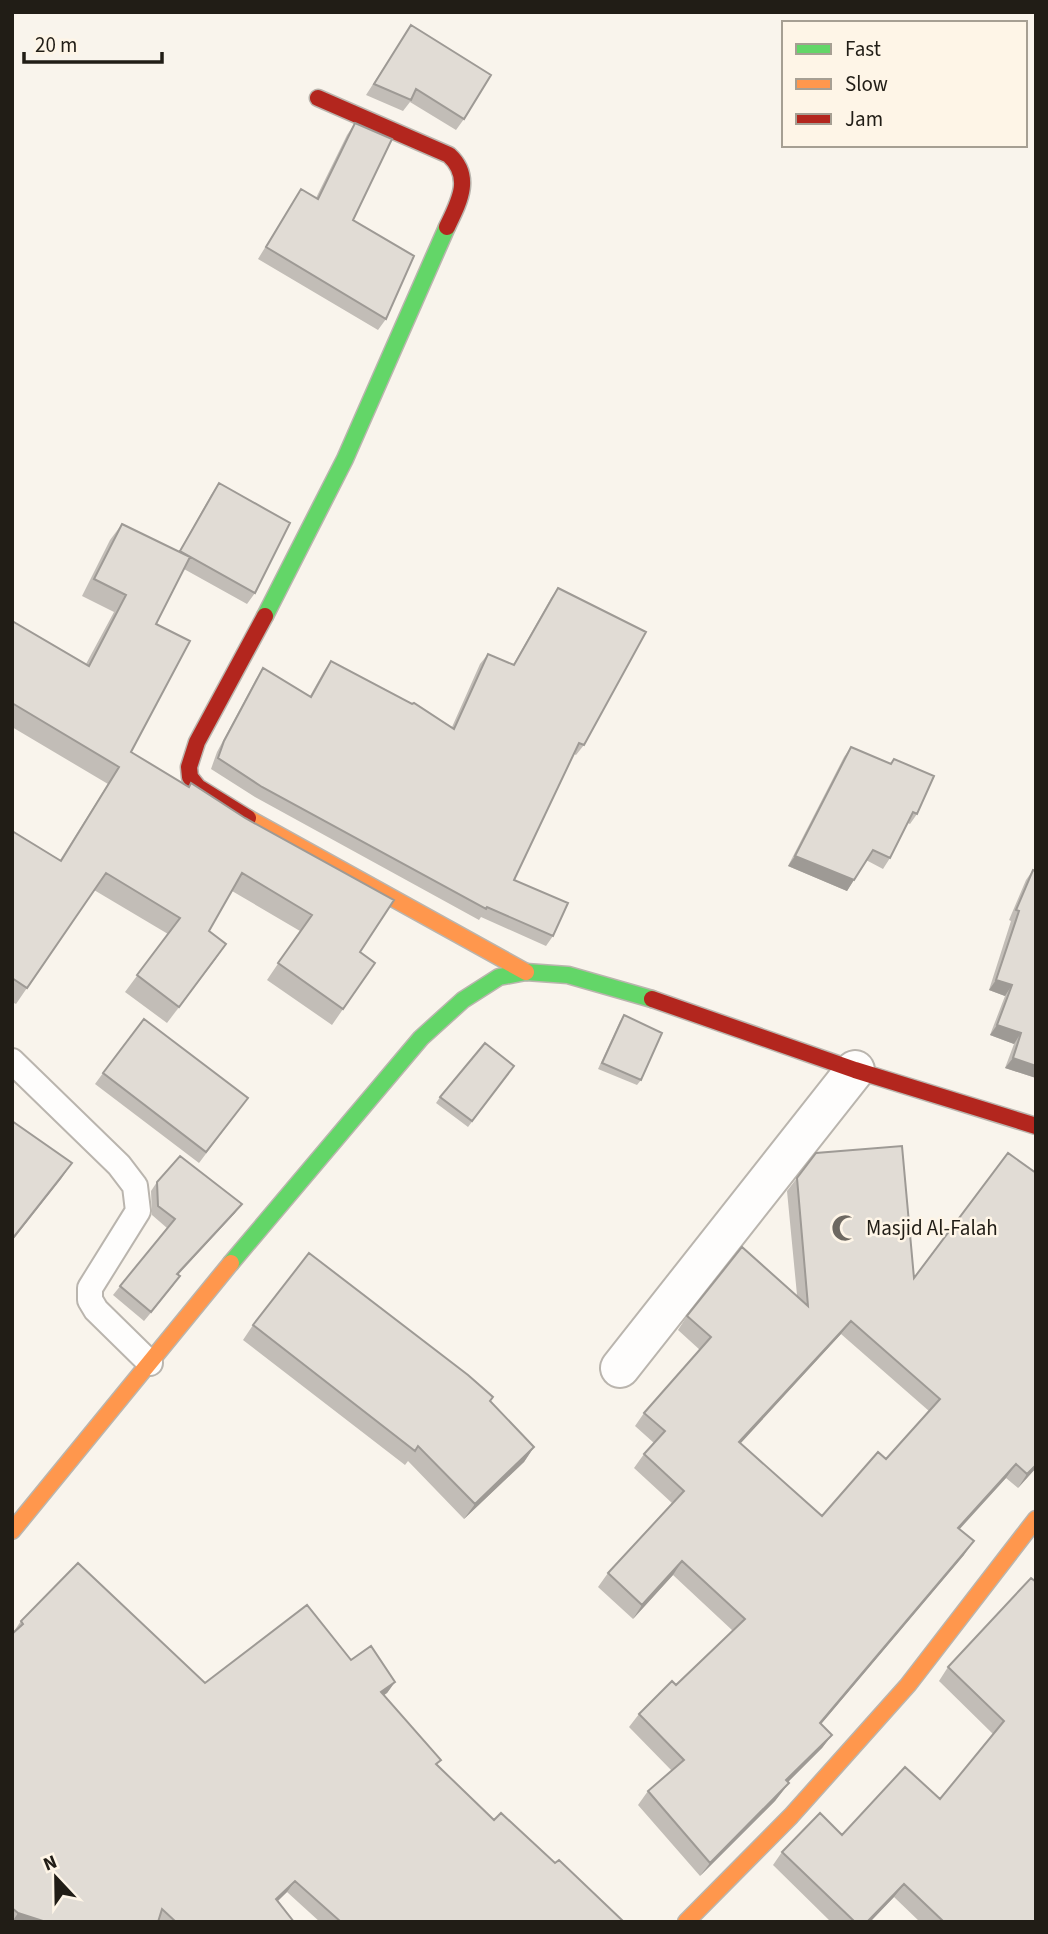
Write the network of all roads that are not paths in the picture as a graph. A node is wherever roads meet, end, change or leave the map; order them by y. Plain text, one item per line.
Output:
1 (318, 98) dead end
2 (526, 972) junction
3 (12, 1061) edge
4 (855, 1070) junction
5 (1036, 1126) edge
6 (150, 1363) junction
7 (620, 1368) dead end
8 (1036, 1519) edge
9 (12, 1531) edge
10 (686, 1922) edge

1 - 2 street
2 - 4 street
2 - 6 street
3 - 6 lane
4 - 5 street
4 - 7 street
6 - 9 street
8 - 10 street

